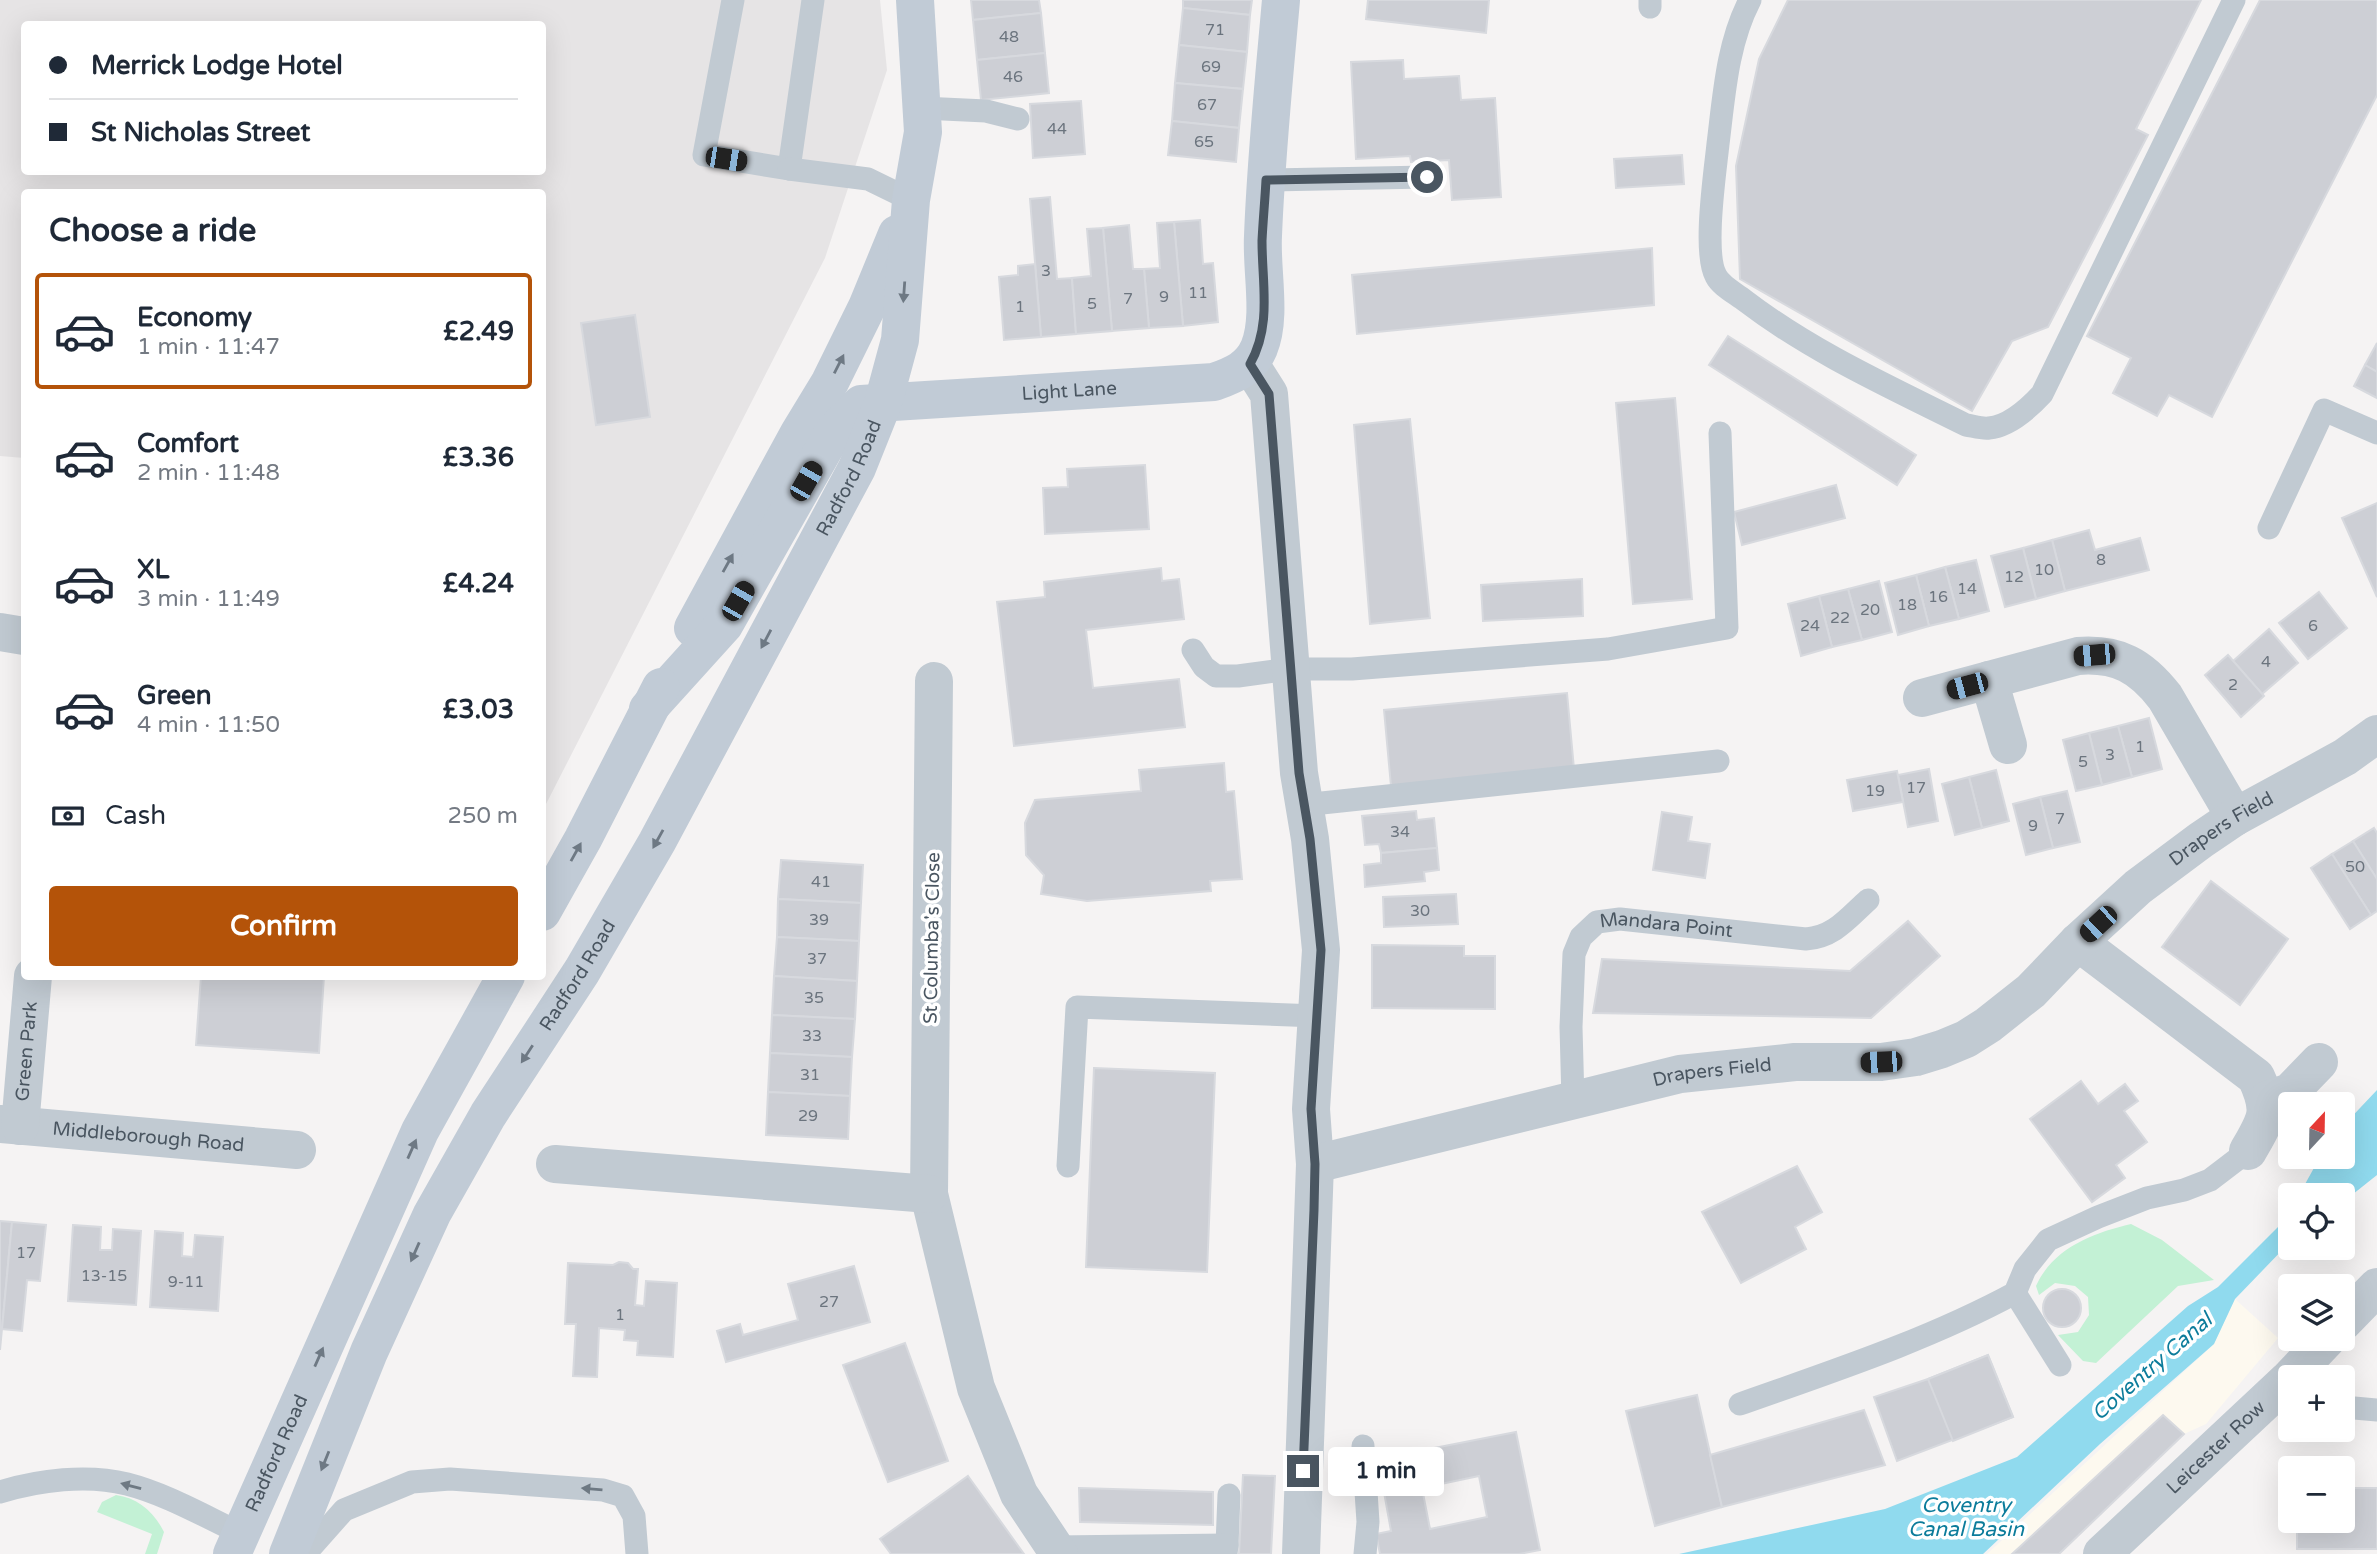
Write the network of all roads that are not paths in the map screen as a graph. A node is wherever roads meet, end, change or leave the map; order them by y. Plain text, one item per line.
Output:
1 (733, 0) edge
2 (813, 0) edge
3 (915, 0) edge
4 (1281, 0) edge
5 (1750, 0) edge
6 (2234, 0) edge
7 (922, 108) junction
8 (1018, 119) dead end
9 (789, 169) junction
10 (1427, 177) dead end
11 (1266, 180) junction
12 (911, 200) junction
13 (1250, 364) junction
14 (883, 403) junction
15 (1720, 433) dead end
16 (2377, 433) edge
17 (2269, 528) dead end
18 (0, 632) edge
19 (21, 636) edge
20 (1193, 650) dead end
21 (1290, 669) junction
22 (1989, 680) junction
23 (934, 681) dead end
24 (1922, 698) dead end
25 (648, 709) junction
26 (2377, 734) edge
27 (2008, 745) dead end
28 (1718, 761) dead end
29 (1303, 805) junction
30 (2235, 817) junction
31 (1868, 900) dead end
32 (546, 905) edge
33 (2078, 942) junction
34 (32, 980) edge
35 (504, 980) edge
36 (1318, 1016) junction
37 (2319, 1062) dead end
38 (2267, 1100) junction
39 (1573, 1101) junction
40 (10, 1125) edge
41 (297, 1150) dead end
42 (2248, 1151) joint
43 (555, 1164) dead end
44 (1315, 1164) junction
45 (1068, 1166) dead end
46 (929, 1194) junction
47 (2377, 1287) edge
48 (2015, 1293) junction
49 (2355, 1310) edge
50 (2060, 1366) dead end
51 (2278, 1389) edge
52 (1740, 1404) dead end
53 (2355, 1408) edge
54 (2377, 1410) edge
55 (1363, 1446) dead end
56 (0, 1492) edge
57 (1229, 1495) dead end
58 (236, 1543) edge
59 (1227, 1550) edge
60 (1057, 1551) edge
61 (288, 1554) edge
62 (305, 1554) edge
63 (637, 1554) edge
64 (1301, 1554) edge
65 (1365, 1554) edge
66 (2102, 1554) edge

1 - 9 lane
2 - 9 lane
3 - 7 main road, Radford Road
4 - 11 main road
5 - 6 lane
7 - 8 lane
7 - 12 main road, Radford Road
9 - 12 lane
10 - 11 lane
11 - 13 main road
12 -> 14 main road, Radford Road
25 -> 12 main road, Radford Road
13 - 14 main road, Light Lane
13 - 21 street
14 - 25 main road, Radford Road
14 -> 61 main road, Radford Road
15 - 21 lane
16 - 17 lane
18 - 19 street
20 - 21 lane
21 - 29 street
22 - 24 street
22 - 27 street
22 - 30 street
23 - 46 street, St Columba's Close
32 -> 25 main road, Radford Road
26 - 30 street, Drapers Field
28 - 29 lane
29 - 36 street
30 - 33 street, Drapers Field
31 - 39 lane, Mandara Point
33 - 38 street
33 - 39 street, Drapers Field
34 - 40 street, Green Park
58 -> 35 main road, Radford Road
36 - 44 street
36 - 45 lane
37 - 38 street
38 - 42 street
39 - 44 street, Drapers Field
40 - 41 street, Middleborough Road
42 - 48 lane
43 - 46 street
44 - 64 street
46 - 60 street, St Columba's Close
47 - 49 street
48 - 50 lane
48 - 52 lane
51 - 66 street, Leicester Row
53 - 54 lane
55 - 65 lane
58 -> 56 lane
57 - 59 lane
59 - 60 lane
63 -> 62 lane

